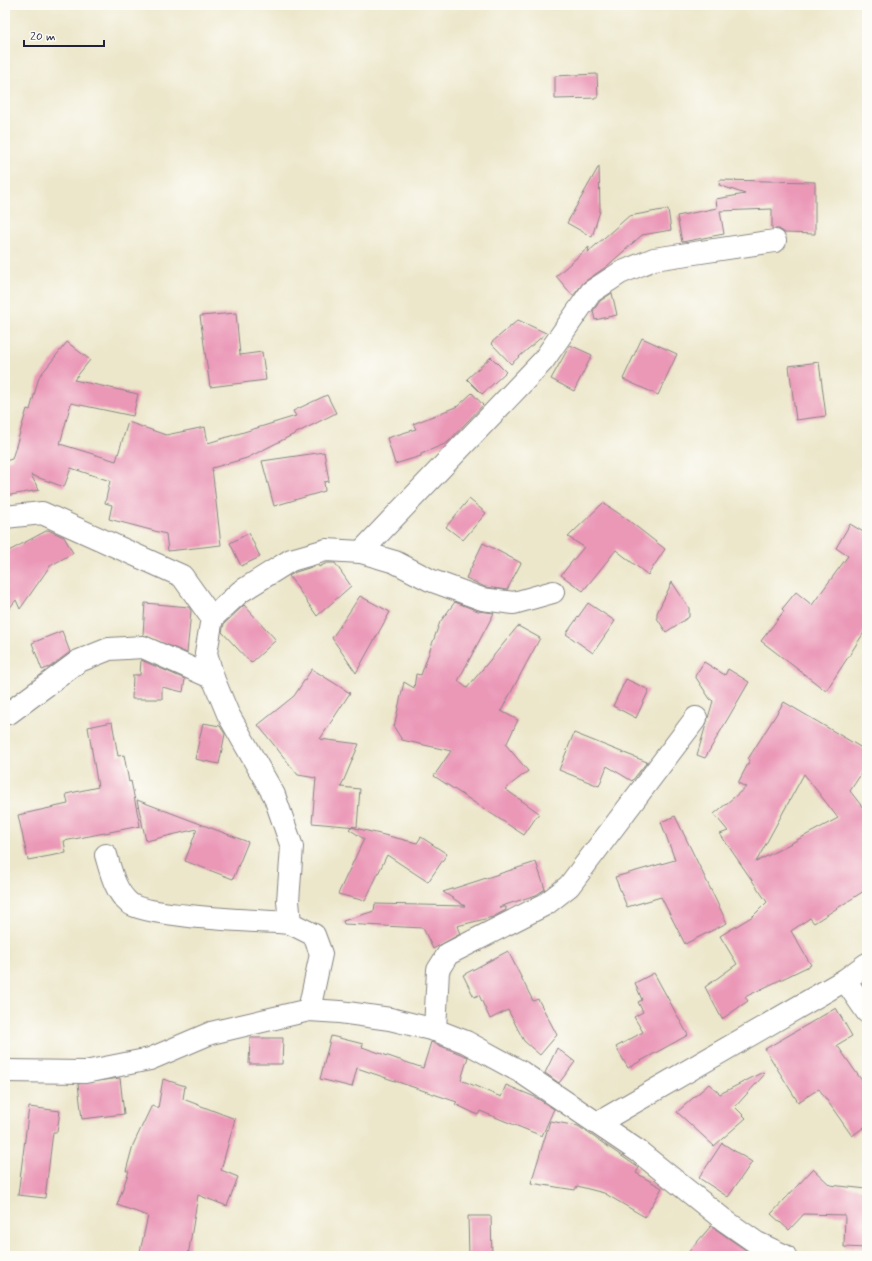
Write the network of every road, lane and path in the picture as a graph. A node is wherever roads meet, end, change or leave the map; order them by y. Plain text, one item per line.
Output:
1 (775, 241) dead end
2 (5, 517) edge
3 (361, 552) junction
4 (553, 592) dead end
5 (212, 618) junction
6 (213, 678) junction
7 (9, 713) dead end
8 (696, 718) dead end
9 (106, 855) dead end
10 (290, 923) junction
11 (867, 964) edge
12 (845, 980) junction
13 (309, 1010) junction
14 (867, 1012) edge
15 (435, 1030) junction
16 (5, 1071) edge
17 (598, 1123) junction
18 (785, 1256) edge

1 - 3 street
2 - 5 street
3 - 4 street
3 - 5 street
5 - 6 street
6 - 7 street
6 - 10 street
8 - 15 street
9 - 10 street
10 - 13 street
11 - 12 street
12 - 14 street
12 - 17 street
13 - 15 street
13 - 16 street
15 - 17 street
17 - 18 street

